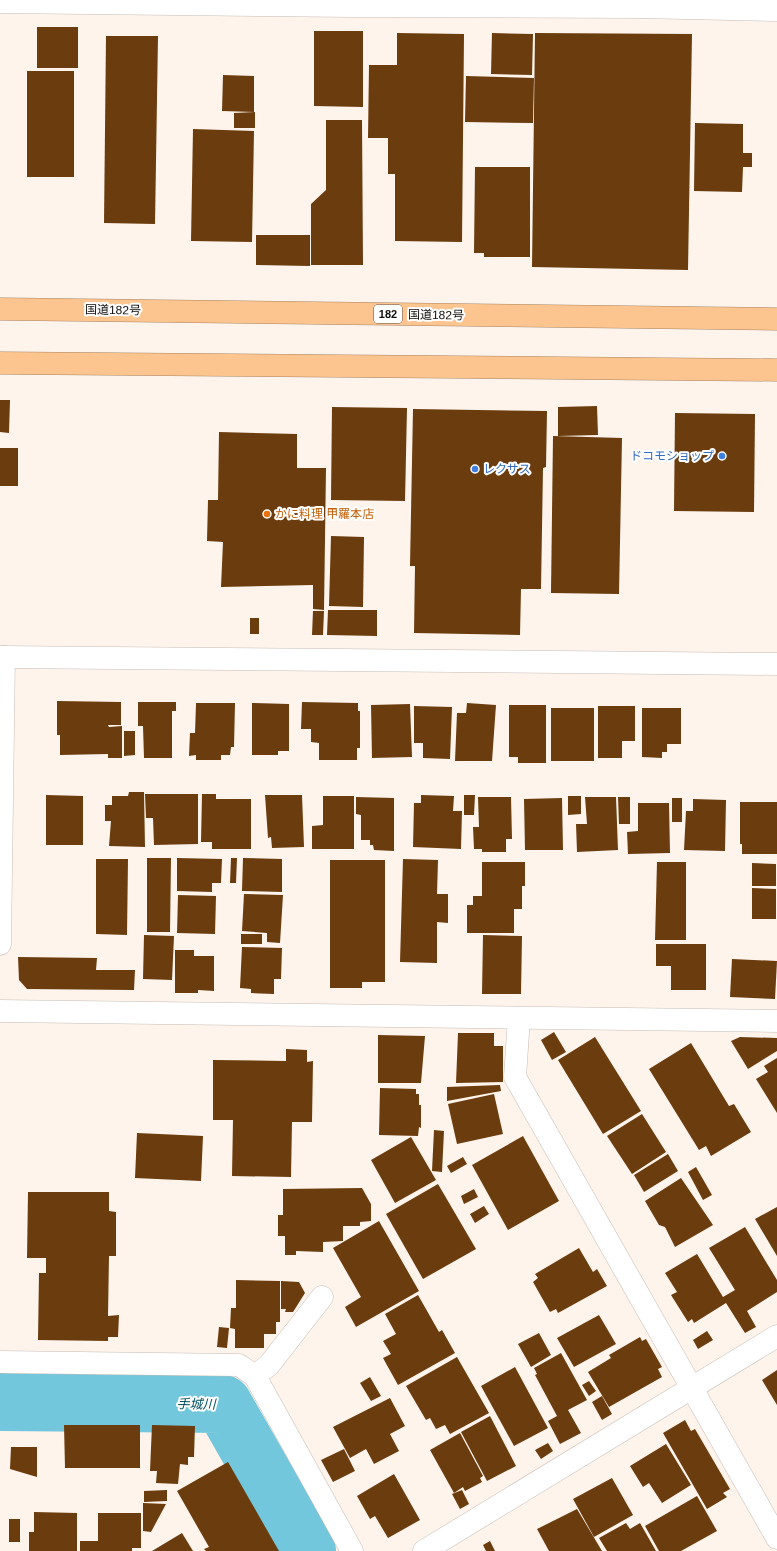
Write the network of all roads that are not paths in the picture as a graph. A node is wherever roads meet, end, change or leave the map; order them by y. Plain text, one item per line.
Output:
1 (67, 1) edge
2 (0, 2) edge
3 (352, 3) edge
4 (638, 4) edge
5 (777, 10) edge
6 (0, 309) edge
7 (777, 319) edge
8 (0, 363) edge
9 (777, 370) edge
10 (2, 657) edge
11 (777, 664) edge
12 (0, 944) edge
13 (0, 1011) edge
14 (519, 1018) junction
15 (777, 1021) edge
16 (322, 1297) dead end
17 (777, 1336) edge
18 (0, 1362) edge
19 (254, 1376) junction
20 (691, 1388) junction
21 (777, 1538) edge
22 (352, 1551) edge
23 (424, 1551) edge

1 - 2 street
1 - 3 street
3 - 4 street
4 - 5 street
6 - 7 highway, 国道182号 / 182
8 - 9 highway
10 - 11 street
10 - 12 street
13 - 14 street
14 - 15 street
14 - 20 street
16 - 19 street
17 - 20 street
18 - 19 street
19 - 22 street
20 - 21 street
20 - 23 street

